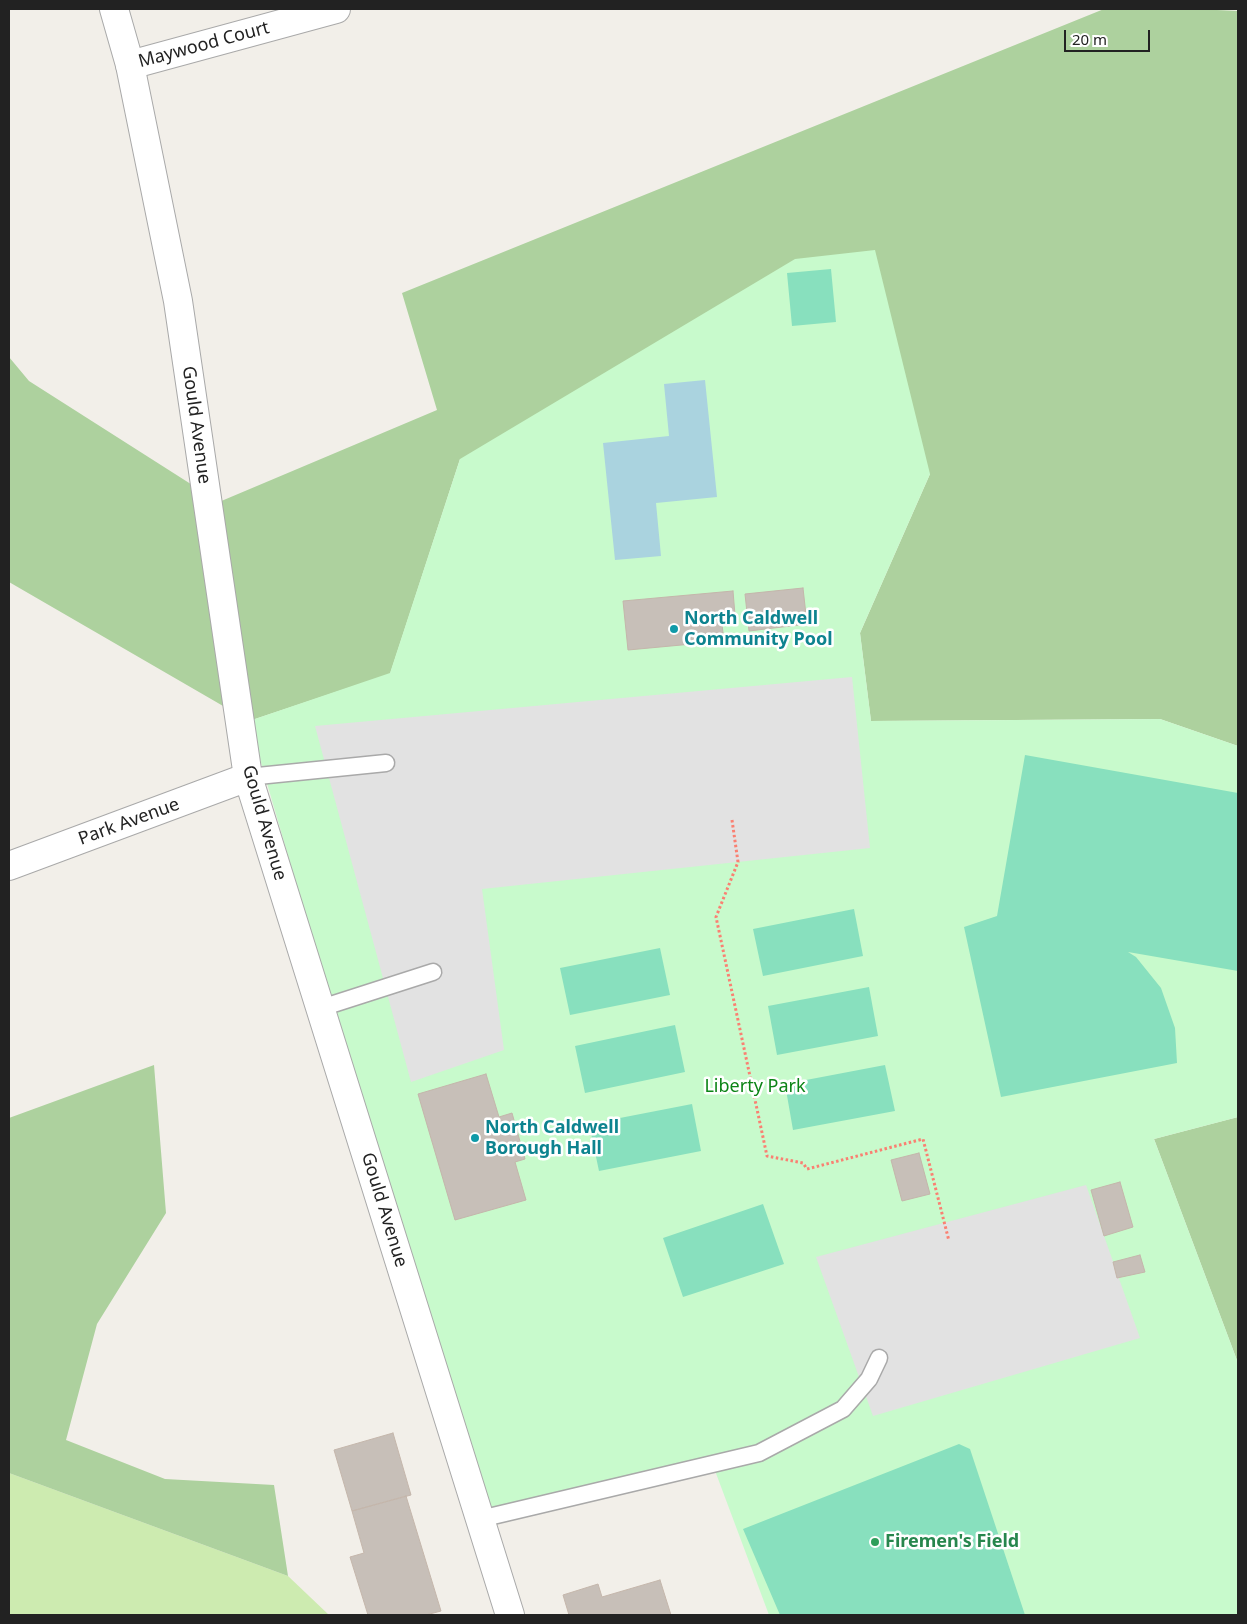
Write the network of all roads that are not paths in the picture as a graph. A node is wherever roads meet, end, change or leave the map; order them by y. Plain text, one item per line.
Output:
1 (114, 9) edge
2 (336, 9) edge
3 (130, 65) junction
4 (386, 763) dead end
5 (248, 777) junction
6 (9, 866) edge
7 (433, 972) dead end
8 (320, 1008) junction
9 (880, 1358) dead end
10 (480, 1519) junction
11 (510, 1615) edge

1 - 3 street, Gould Avenue
2 - 3 street, Maywood Court
3 - 5 street, Gould Avenue
4 - 5 lane
5 - 6 street, Park Avenue
5 - 8 street, Gould Avenue
7 - 8 lane
8 - 10 street, Gould Avenue
9 - 10 lane
10 - 11 street, Gould Avenue

